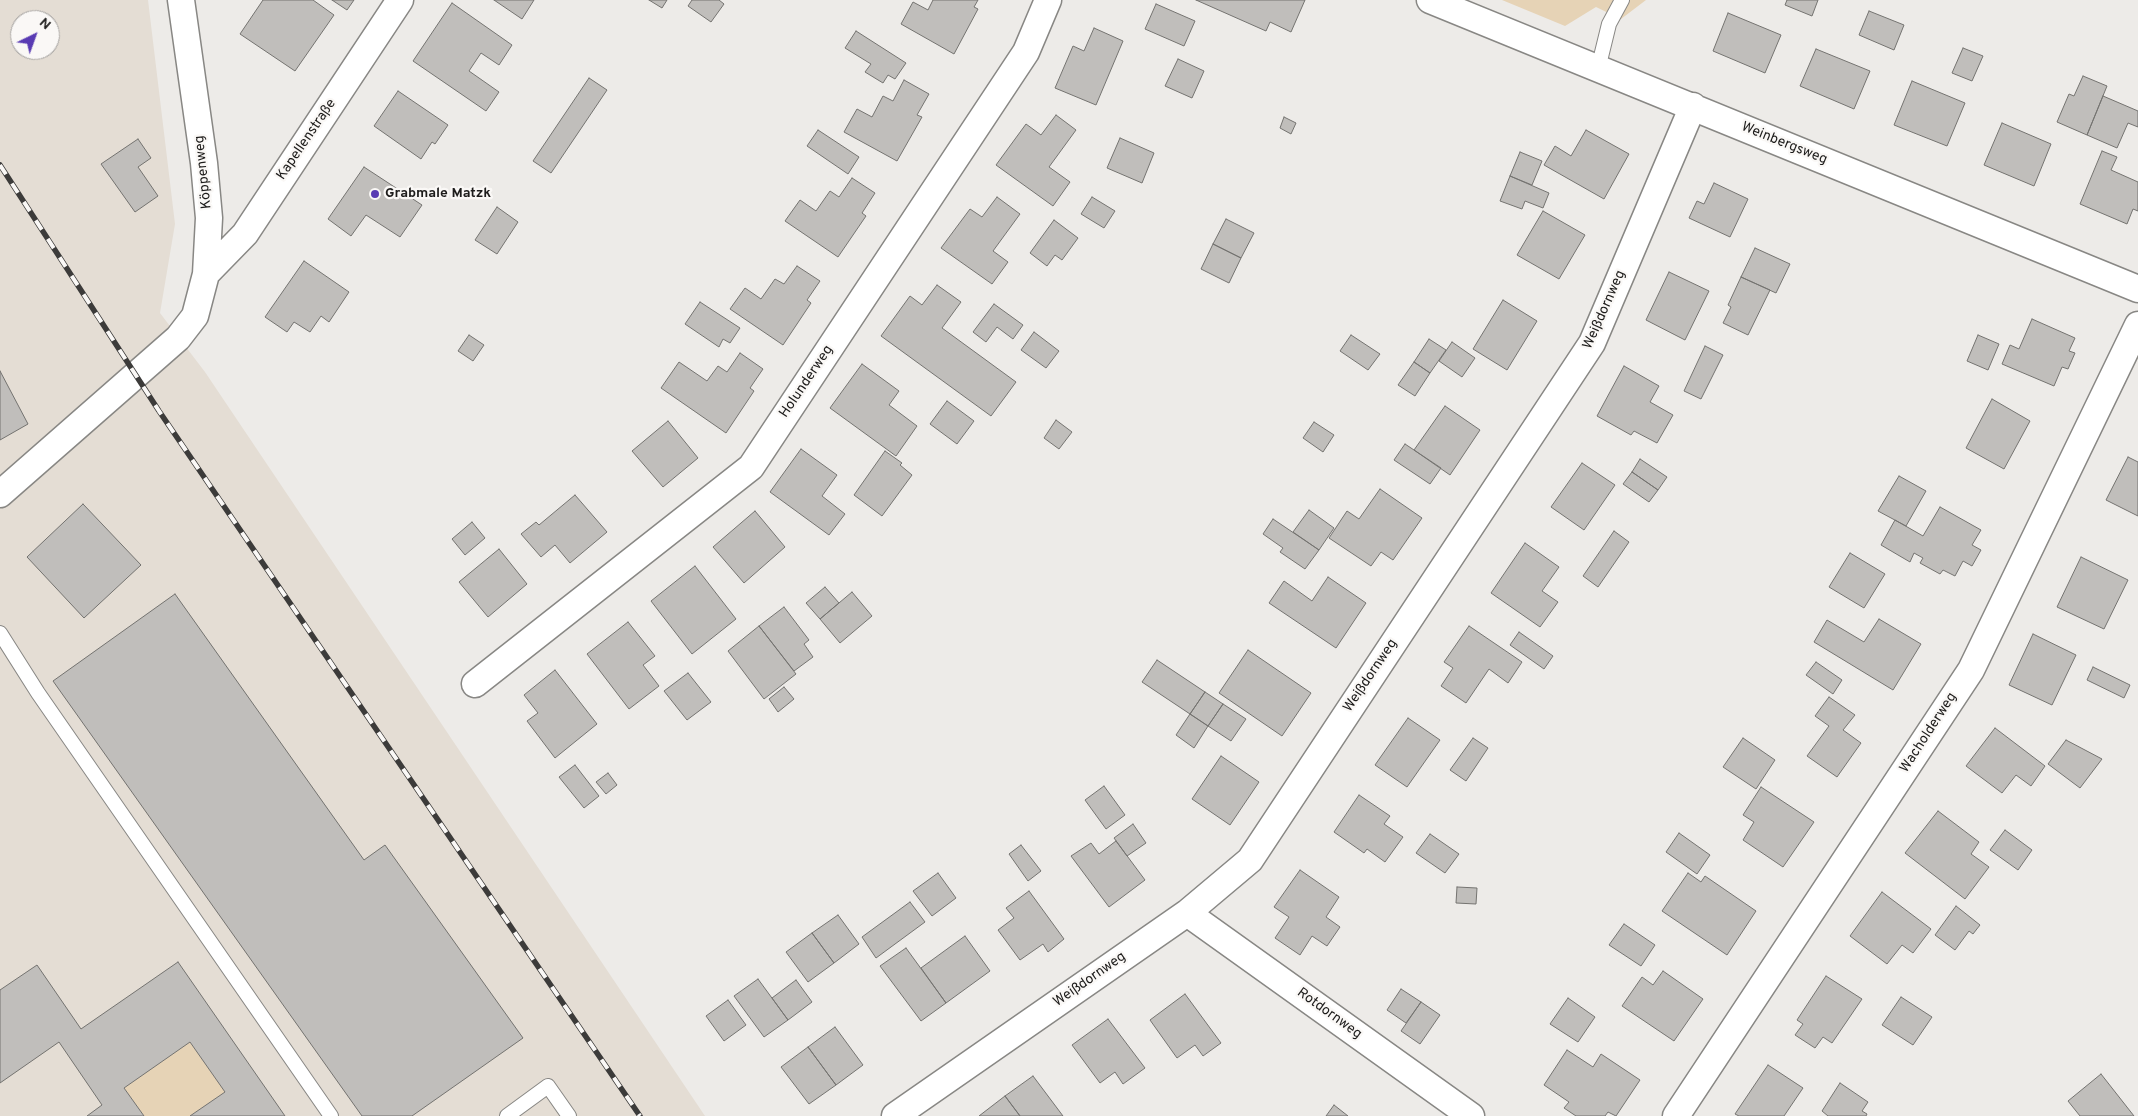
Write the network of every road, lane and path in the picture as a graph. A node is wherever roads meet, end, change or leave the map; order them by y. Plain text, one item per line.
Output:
1 (180, 0) edge
2 (400, 0) edge
3 (1048, 0) edge
4 (1430, 0) edge
5 (1622, 0) edge
6 (1598, 68) junction
7 (1693, 106) junction
8 (206, 274) junction
9 (2138, 289) edge
10 (2138, 325) edge
11 (0, 494) edge
12 (0, 633) edge
13 (475, 684) dead end
14 (1187, 913) junction
15 (331, 1116) edge
16 (507, 1116) edge
17 (569, 1116) edge
18 (895, 1116) edge
19 (1471, 1116) edge
20 (1676, 1116) edge

1 - 8 street, Köppenweg
2 - 8 street, Kapellenstraße
3 - 13 street, Holunderweg
4 - 6 street, Weinbergsweg
5 - 6 lane
6 - 7 street, Weinbergsweg
7 - 9 street, Weinbergsweg
7 - 14 street, Weißdornweg
8 - 11 street, Köppenweg
10 - 20 street, Wacholderweg
12 - 15 lane
14 - 18 street, Weißdornweg
14 - 19 street, Rotdornweg
16 - 17 lane

